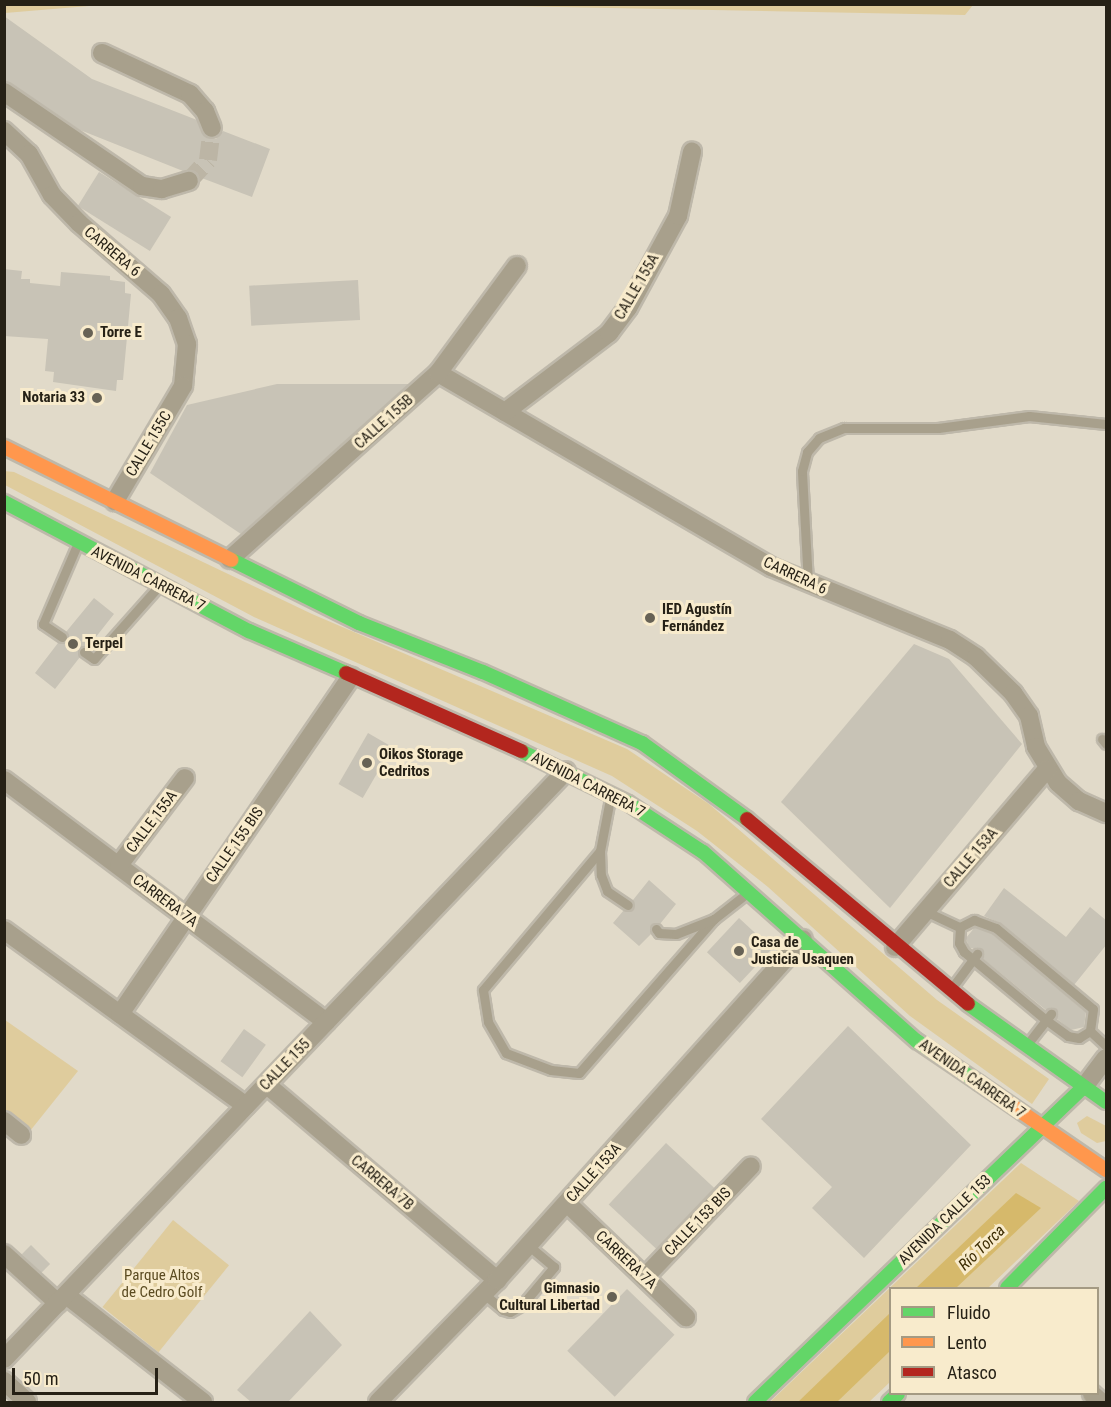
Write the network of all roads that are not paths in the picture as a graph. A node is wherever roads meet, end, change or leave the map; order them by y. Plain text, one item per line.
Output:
1 (102, 53) dead end
2 (4, 92) edge
3 (212, 128) tunnel mouth
4 (4, 131) edge
5 (692, 152) dead end
6 (189, 182) tunnel mouth
7 (517, 266) dead end
8 (438, 373) junction
9 (183, 386) joint
10 (506, 412) junction
11 (1107, 424) edge
12 (4, 447) edge
13 (4, 463) edge
14 (83, 486) junction
15 (115, 501) junction
16 (4, 502) edge
17 (78, 543) junction
18 (230, 559) junction
19 (808, 583) junction
20 (161, 584) junction
21 (62, 637) dead end
22 (84, 652) dead end
23 (351, 677) junction
24 (1047, 769) junction
25 (566, 771) junction
26 (185, 778) dead end
27 (4, 780) edge
28 (611, 794) junction
29 (1107, 813) edge
30 (600, 851) junction
31 (119, 866) junction
32 (750, 891) junction
33 (628, 905) dead end
34 (925, 911) junction
35 (186, 916) junction
36 (714, 919) junction
37 (960, 927) junction
38 (656, 929) dead end
39 (7, 935) edge
40 (803, 939) junction
41 (895, 947) junction
42 (975, 957) junction
43 (949, 991) junction
44 (120, 1014) junction
45 (1049, 1017) junction
46 (326, 1022) junction
47 (1090, 1031) junction
48 (1107, 1046) edge
49 (1025, 1047) junction
50 (1107, 1058) edge
51 (267, 1085) junction
52 (1084, 1087) junction
53 (1107, 1102) edge
54 (246, 1106) junction
55 (4, 1121) edge
56 (1042, 1127) junction
57 (21, 1136) dead end
58 (751, 1166) dead end
59 (1107, 1170) edge
60 (1107, 1188) edge
61 (567, 1203) junction
62 (529, 1246) junction
63 (4, 1254) edge
64 (645, 1277) junction
65 (497, 1280) junction
66 (1008, 1287) edge
67 (484, 1294) junction
68 (62, 1299) junction
69 (686, 1317) dead end
70 (4, 1359) edge
71 (4, 1381) edge
72 (27, 1402) edge
73 (203, 1402) edge
74 (378, 1402) edge
75 (756, 1402) edge

1 - 3 street
2 - 6 street
4 - 9 street, CARRERA 6
5 - 10 street, CALLE 155A
7 - 8 street, CALLE 155B
8 - 10 street, CARRERA 6
8 - 18 street, CALLE 155B
9 - 15 street, CALLE 155C
10 - 19 street, CARRERA 6
11 - 19 lane
12 - 14 main road
13 - 14 main road
14 - 15 main road
15 - 18 main road
16 - 17 main road, AVENIDA CARRERA 7
17 - 20 main road, AVENIDA CARRERA 7
17 - 21 lane
18 - 41 main road
19 - 24 street, CARRERA 6
20 - 22 lane
20 - 23 main road, AVENIDA CARRERA 7
23 - 25 main road, AVENIDA CARRERA 7
23 - 35 street, CALLE 155 BIS
24 - 29 street, CARRERA 6
24 - 34 street, CALLE 153A
25 - 28 main road, AVENIDA CARRERA 7
25 - 46 street, CALLE 155
26 - 31 street, CALLE 155A
27 - 31 street, CARRERA 7A
28 - 30 lane
28 - 32 main road, AVENIDA CARRERA 7
30 - 33 lane
30 - 36 lane
31 - 35 street, CARRERA 7A
32 - 36 lane
32 - 40 main road, AVENIDA CARRERA 7
34 - 37 lane
34 - 41 street, CALLE 153A
35 - 44 street, CALLE 155 BIS
35 - 46 street, CARRERA 7A
36 - 38 lane
37 - 42 lane
37 - 47 lane
39 - 44 street
40 - 56 main road, AVENIDA CARRERA 7
40 - 61 street, CALLE 153A
41 - 43 main road
42 - 43 lane
42 - 45 lane
43 - 49 main road
44 - 54 street
45 - 47 lane
45 - 49 lane
46 - 51 street, CALLE 155
47 - 48 lane
49 - 52 main road
50 - 52 street
51 - 54 street, CALLE 155
51 - 65 street, CARRERA 7B
52 - 53 main road
52 - 56 main road, AVENIDA CALLE 153
54 - 68 street, CALLE 155
55 - 57 street
56 - 59 main road, AVENIDA CARRERA 7
56 - 75 main road, AVENIDA CALLE 153
58 - 64 street, CALLE 153 BIS
60 - 66 main road
61 - 62 street, CALLE 153A
61 - 64 street, CARRERA 7A
62 - 65 street, CALLE 153A
62 - 67 lane
63 - 68 street
64 - 69 street, CARRERA 7A
65 - 67 street, CALLE 153A
67 - 74 street, CALLE 153A
68 - 70 street, CALLE 155
68 - 73 street
71 - 72 street

